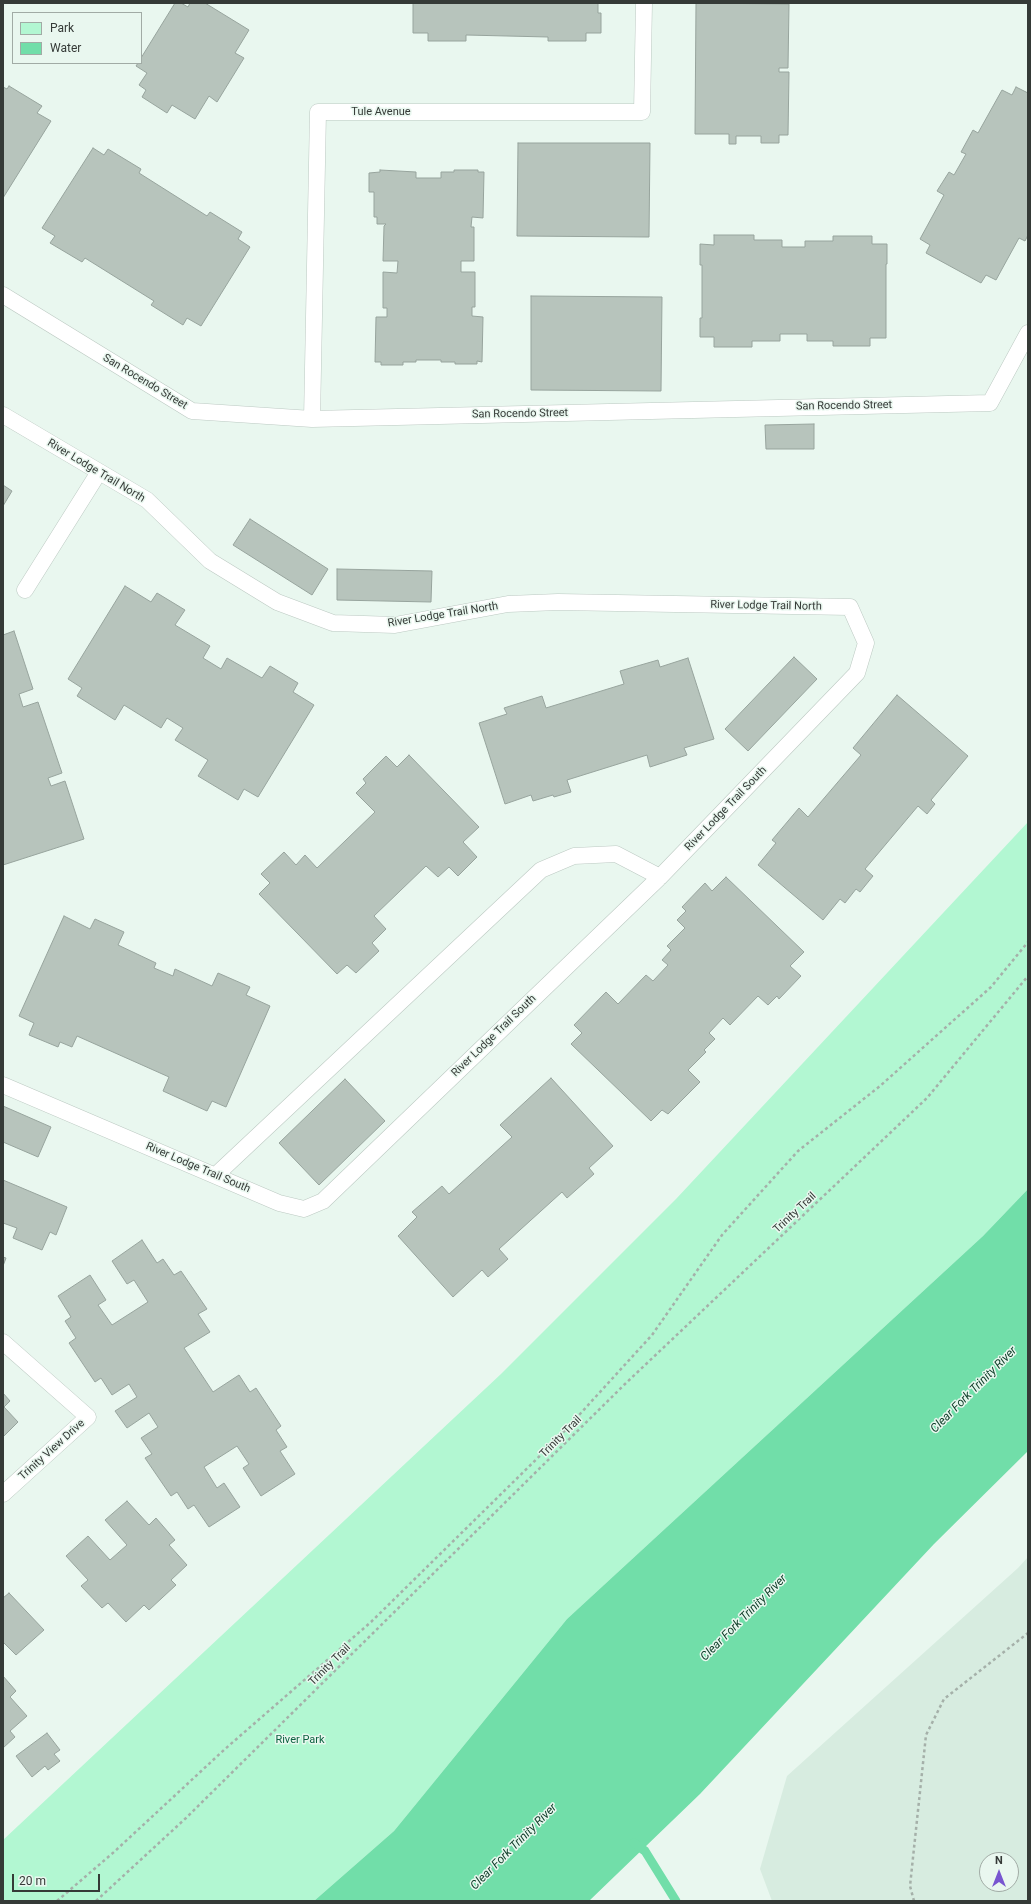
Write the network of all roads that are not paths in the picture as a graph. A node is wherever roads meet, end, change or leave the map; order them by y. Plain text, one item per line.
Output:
1 (644, 3) edge
2 (3, 295) edge
3 (1028, 333) edge
4 (3, 415) edge
5 (312, 419) junction
6 (99, 472) junction
7 (25, 590) dead end
8 (850, 607) joint
9 (660, 877) junction
10 (3, 1085) edge
11 (216, 1175) junction
12 (3, 1342) edge
13 (3, 1494) edge

1 - 5 lane, Tule Avenue
2 - 5 lane, San Rocendo Street
3 - 5 lane, San Rocendo Street
4 - 6 lane, River Lodge Trail North
6 - 7 lane
6 - 8 lane, River Lodge Trail North
8 - 9 lane, River Lodge Trail South
9 - 11 lane
9 - 11 lane, River Lodge Trail South
10 - 11 lane, River Lodge Trail South
12 - 13 lane, Trinity View Drive

